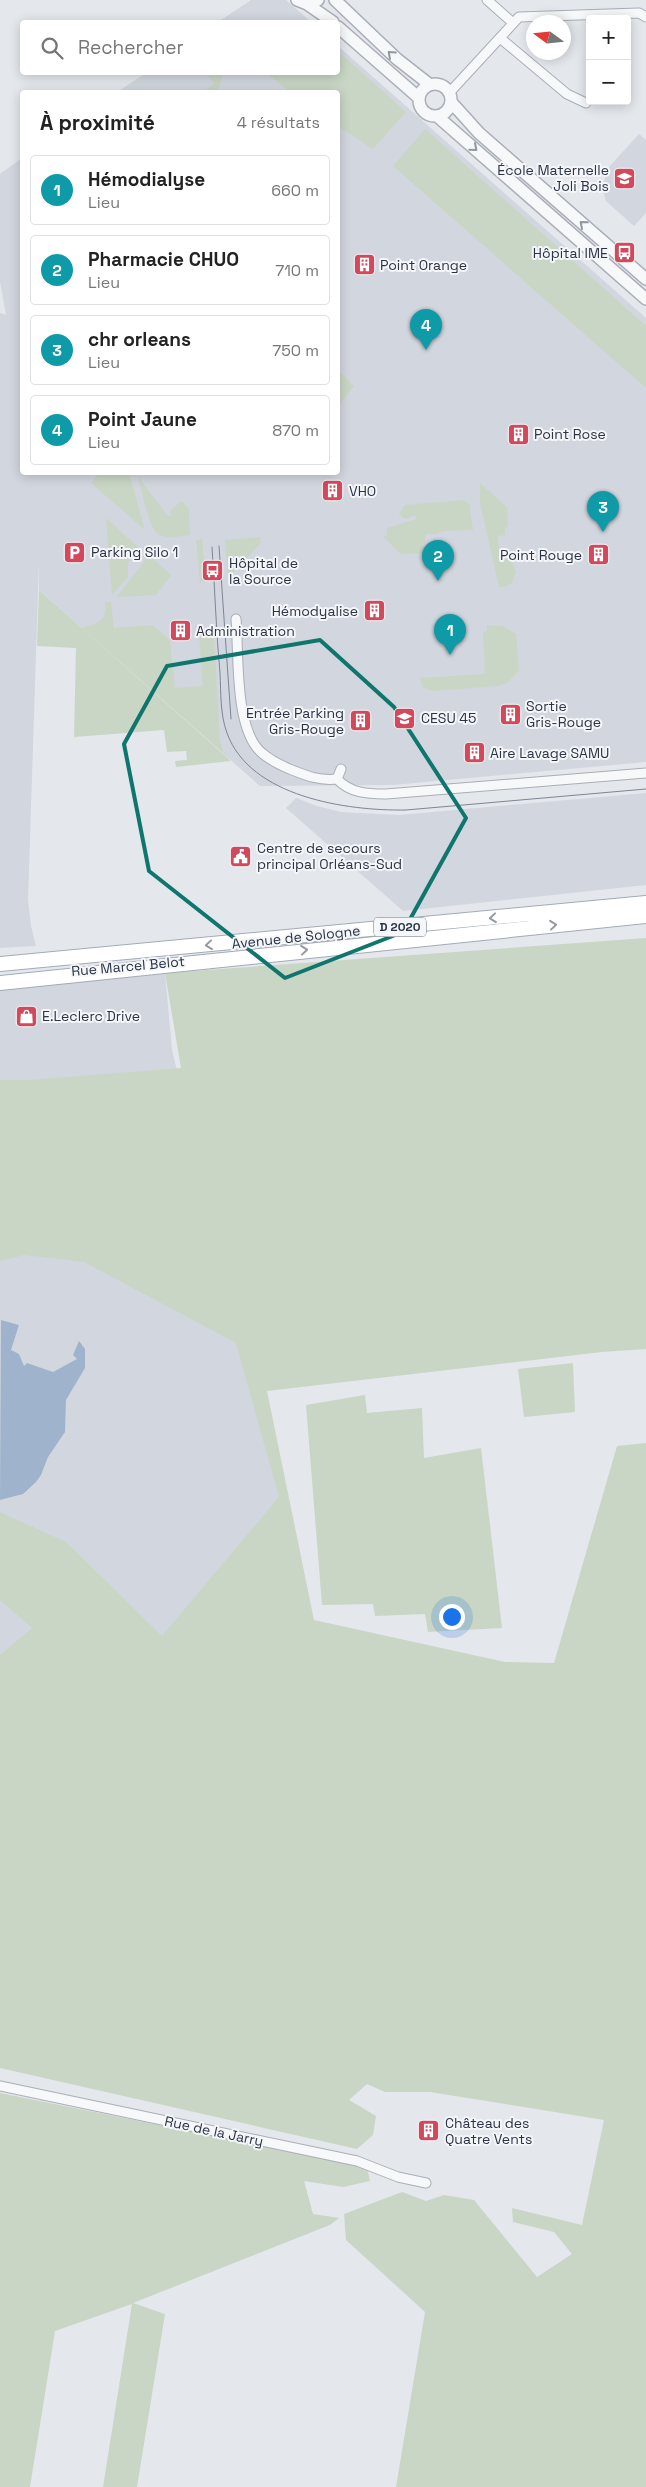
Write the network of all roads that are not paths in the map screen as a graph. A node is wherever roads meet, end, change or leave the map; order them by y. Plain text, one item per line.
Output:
1 (335, 0) edge
2 (487, 0) edge
3 (307, 1) edge
4 (646, 17) edge
5 (331, 20) edge
6 (513, 23) junction
7 (340, 29) edge
8 (500, 38) junction
9 (429, 84) junction
10 (419, 98) junction
11 (451, 98) junction
12 (586, 103) dead end
13 (437, 116) junction
14 (644, 277) edge
15 (630, 285) junction
16 (646, 298) edge
17 (236, 619) dead end
18 (341, 769) dead end
19 (646, 773) edge
20 (337, 779) junction
21 (646, 895) edge
22 (646, 904) edge
23 (516, 916) junction
24 (646, 916) edge
25 (154, 951) junction
26 (256, 955) junction
27 (0, 956) edge
28 (0, 964) edge
29 (0, 976) edge
30 (0, 983) edge
31 (0, 2086) edge
32 (426, 2183) dead end

9 -> 1 street
2 - 6 street
3 - 5 street
4 - 6 street
6 - 8 street
7 - 10 street
8 - 11 street
8 - 12 street
9 - 10 street
9 - 11 street
10 - 13 street
11 - 13 street
14 -> 11 street
13 -> 15 street
14 - 15 street
15 - 16 street
17 - 20 street
18 - 20 street
19 - 20 street
21 - 23 main road
22 - 23 main road, Avenue de Sologne / D 2020
23 -> 25 main road, Avenue de Sologne / D 2020
26 -> 24 main road, D 2020
25 - 27 main road
25 - 28 main road, Rue Marcel Belot / D 2020
26 - 29 main road, Rue Marcel Belot / D 2020
26 - 30 main road
31 - 32 street, Rue de la Jarry

